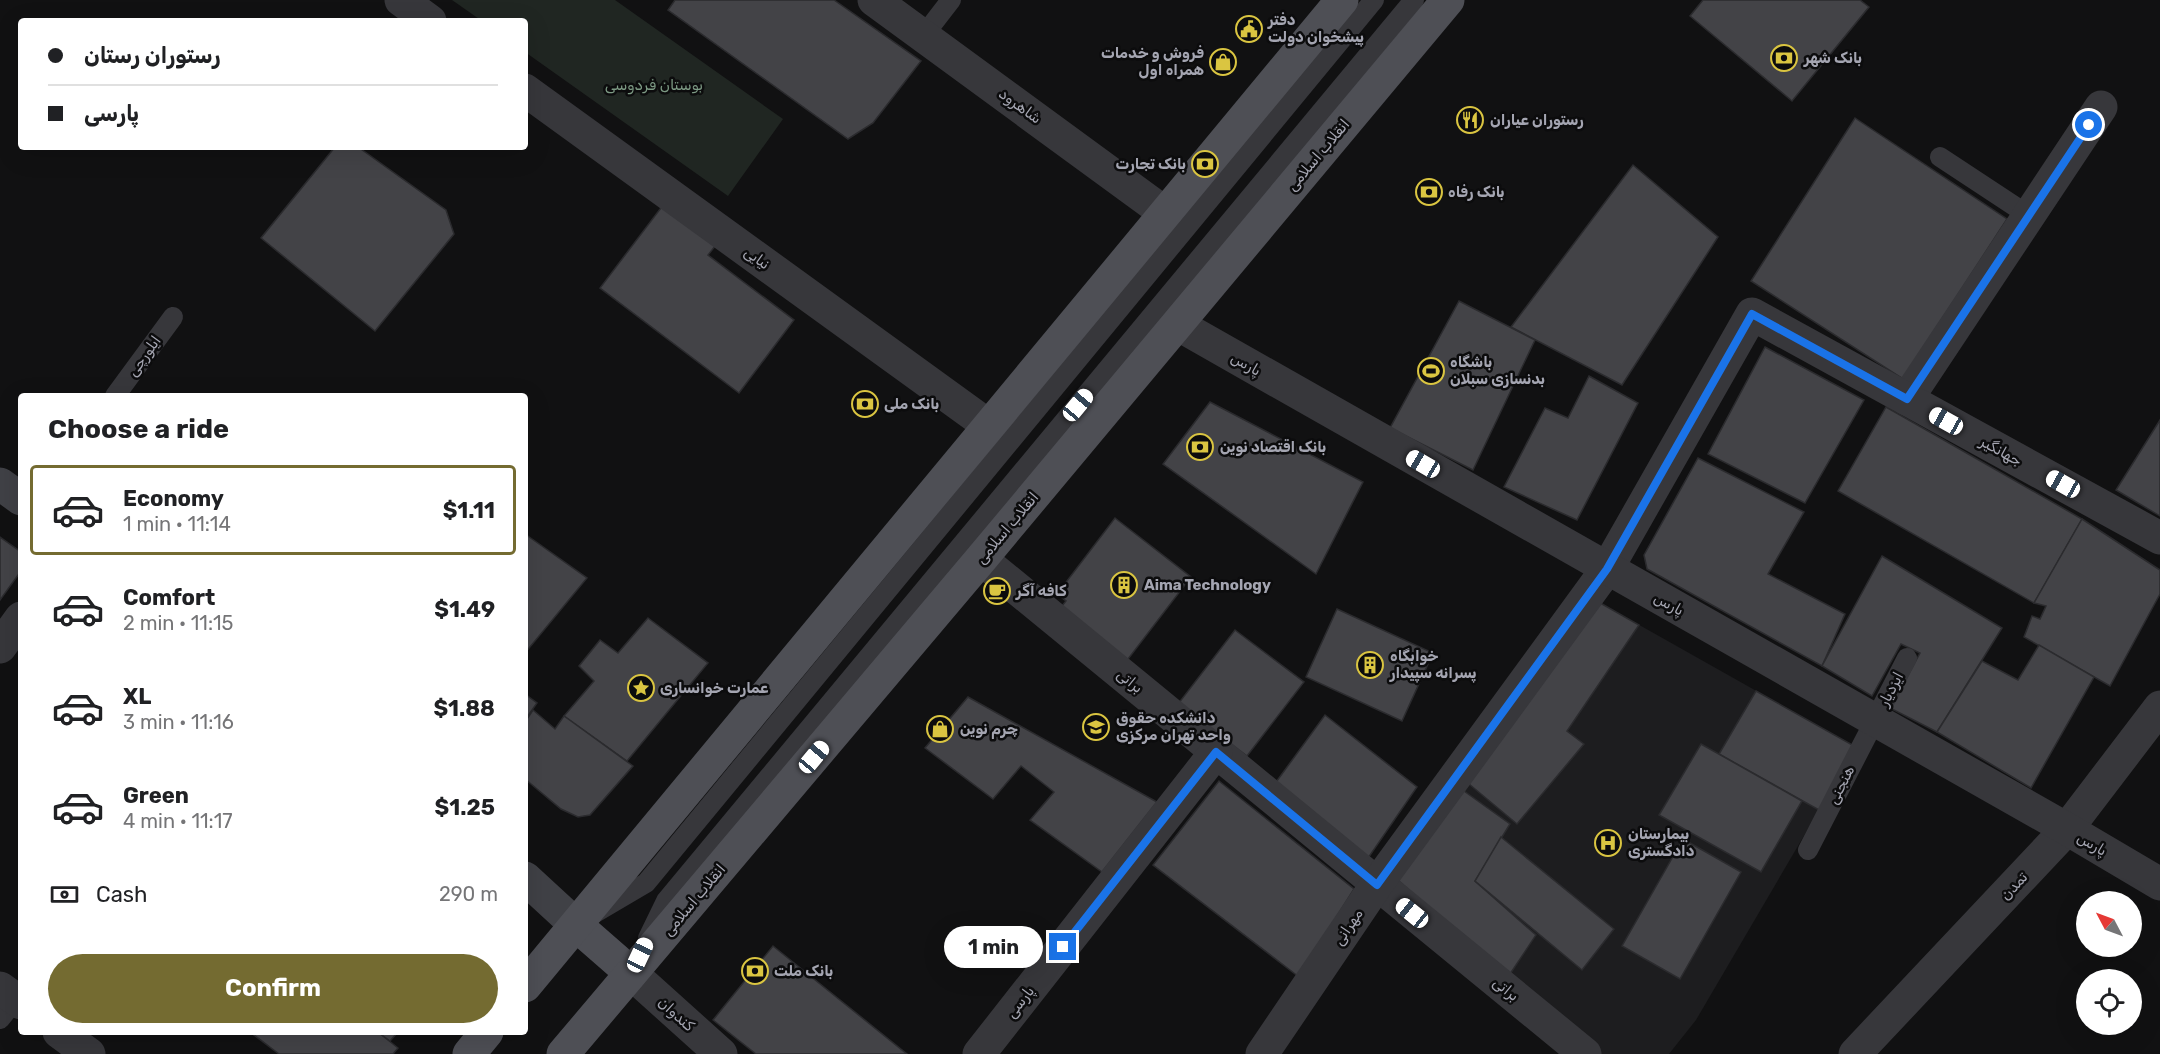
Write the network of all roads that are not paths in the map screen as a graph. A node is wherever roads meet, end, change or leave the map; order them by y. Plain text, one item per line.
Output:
1 (401, 0) edge
2 (874, 0) edge
3 (951, 0) edge
4 (1342, 0) edge
5 (1374, 0) edge
6 (1414, 0) edge
7 (1448, 0) edge
8 (426, 18) edge
9 (924, 35) junction
10 (528, 92) edge
11 (2101, 106) dead end
12 (1940, 157) dead end
13 (1165, 213) junction
14 (2028, 215) junction
15 (173, 317) dead end
16 (1177, 324) junction
17 (117, 393) edge
18 (1907, 399) junction
19 (989, 426) junction
20 (0, 484) edge
21 (18, 497) edge
22 (2160, 538) edge
23 (981, 559) junction
24 (1607, 569) junction
25 (18, 622) edge
26 (0, 647) edge
27 (1907, 658) dead end
28 (2160, 707) edge
29 (1875, 720) junction
30 (1216, 752) junction
31 (2067, 829) junction
32 (1808, 850) dead end
33 (528, 881) edge
34 (2160, 884) edge
35 (1377, 885) junction
36 (576, 925) junction
37 (632, 973) junction
38 (528, 982) edge
39 (63, 1035) edge
40 (484, 1035) edge
41 (89, 1054) edge
42 (468, 1054) edge
43 (563, 1054) edge
44 (721, 1054) edge
45 (979, 1054) edge
46 (1262, 1054) edge
47 (1585, 1054) edge
48 (1855, 1054) edge

1 - 8 street
2 - 9 street, شاهرود
3 - 9 lane
4 - 13 main road
5 - 36 lane
6 - 37 lane
7 - 16 main road, انقلاب اسلامی
9 - 13 street, شاهرود
10 - 19 street, نیایی
11 - 14 street
12 - 14 lane
13 - 19 main road
14 - 18 street
15 - 17 lane, ایلورچی
16 - 23 main road, انقلاب اسلامی
16 - 24 street, پارس
18 - 22 street, جهانگیر
18 - 24 street, جهانگیر
19 - 36 main road
20 - 21 main road
23 - 30 street, براتی
23 - 37 main road, انقلاب اسلامی
24 - 29 street, پارس
24 - 35 street, مهرانی
25 - 26 street
27 - 29 lane, ایزدیار
28 - 31 street, تمدن
29 - 31 street, پارس
29 - 32 lane, هنجنی
30 - 35 street, براتی
30 - 45 street, پارسی
31 - 34 street, پارس
31 - 48 street, تمدن
33 - 36 main road
35 - 46 street, مهرانی
35 - 47 street, براتی
36 - 37 main road
36 - 38 main road
37 - 43 main road, انقلاب اسلامی
37 - 44 street, کندوان
39 - 41 street
40 - 42 main road

